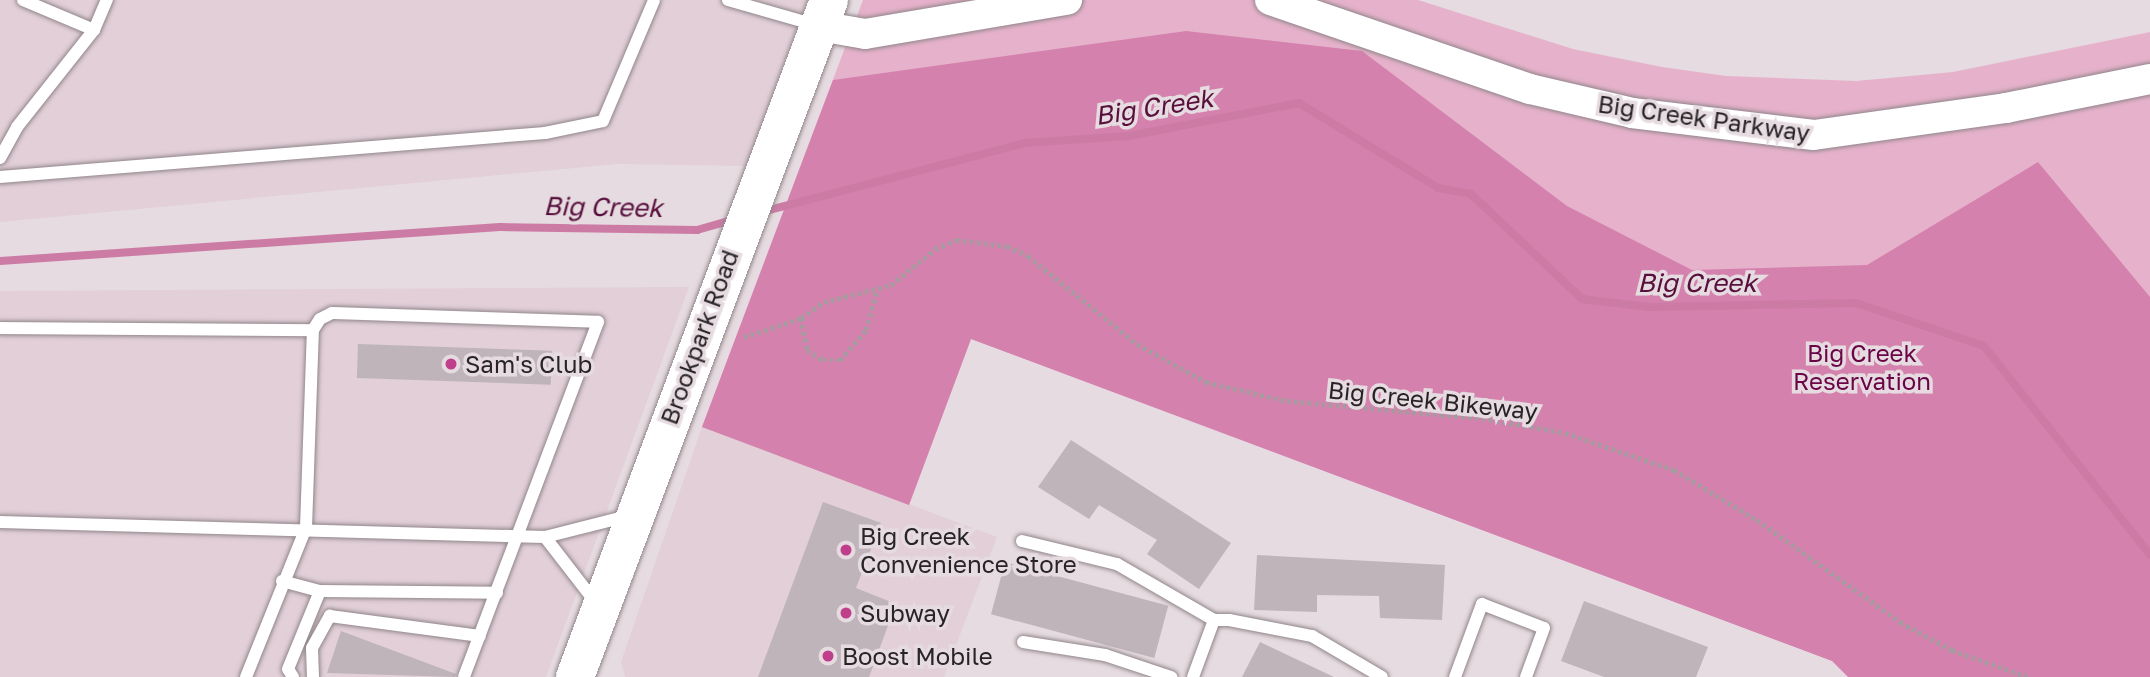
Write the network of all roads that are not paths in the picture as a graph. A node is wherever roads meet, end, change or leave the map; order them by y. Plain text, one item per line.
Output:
1 (23, 0) edge
2 (107, 0) edge
3 (654, 0) edge
4 (728, 0) edge
5 (1067, 0) edge
6 (1270, 0) edge
7 (824, 13) edge
8 (94, 30) junction
9 (2150, 79) edge
10 (0, 158) edge
11 (0, 177) edge
12 (0, 328) edge
13 (313, 330) junction
14 (635, 514) junction
15 (0, 522) edge
16 (306, 528) junction
17 (520, 534) junction
18 (545, 537) junction
19 (1022, 541) dead end
20 (282, 581) junction
21 (320, 591) junction
22 (497, 593) junction
23 (600, 608) junction
24 (1214, 620) junction
25 (480, 636) junction
26 (1023, 642) dead end
27 (246, 677) edge
28 (293, 677) edge
29 (313, 677) edge
30 (464, 677) edge
31 (575, 677) edge
32 (1171, 677) edge
33 (1193, 677) edge
34 (1382, 677) edge
35 (1455, 677) edge
36 (1526, 677) edge

1 - 8 lane
2 - 8 lane
3 - 11 lane
4 - 7 lane
5 - 7 street
6 - 9 street, Big Creek Parkway
7 - 14 main road, Brookpark Road
8 - 10 lane
12 - 13 lane
13 - 16 lane
13 - 17 lane
14 - 18 lane
14 - 23 main road, Brookpark Road
15 - 16 lane
16 - 17 lane
16 - 20 lane
17 - 18 lane
17 - 22 lane
18 - 23 lane
19 - 24 lane
20 - 21 lane
20 - 27 lane
21 - 22 lane
21 - 28 lane
22 - 25 lane
23 - 31 main road, Brookpark Road
24 - 33 lane
24 - 34 lane
25 - 29 lane
25 - 30 lane
26 - 32 lane
35 - 36 lane

